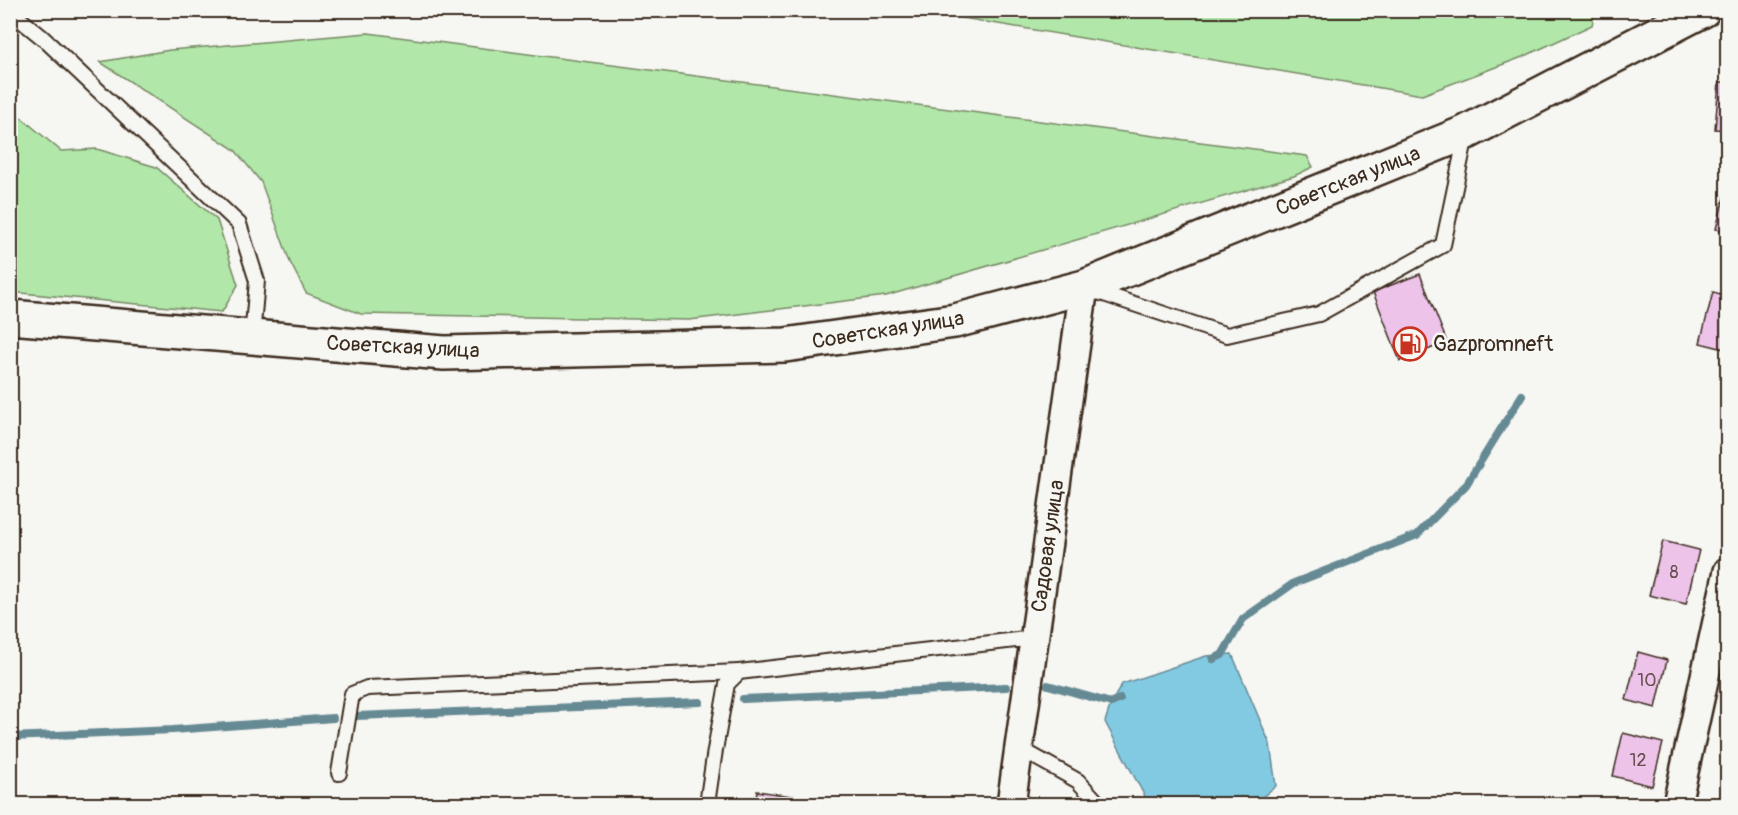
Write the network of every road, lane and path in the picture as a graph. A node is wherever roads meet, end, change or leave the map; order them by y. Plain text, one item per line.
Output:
1 (1704, 10) edge
2 (10, 11) edge
3 (1467, 132) junction
4 (1084, 287) junction
5 (10, 317) edge
6 (252, 337) junction
7 (1728, 571) edge
8 (1034, 638) junction
9 (739, 672) junction
10 (1019, 748) junction
11 (339, 772) dead end
12 (707, 804) edge
13 (1011, 804) edge
14 (1099, 804) edge
15 (1677, 804) edge

1 - 3 street, Советская улица
2 - 6 lane
3 - 4 street, Советская улица
3 - 4 lane
4 - 6 street, Советская улица
4 - 8 street, Садовая улица
5 - 6 street, Советская улица
7 - 15 street
8 - 9 lane
8 - 10 street, Садовая улица
9 - 11 lane
9 - 12 lane
10 - 13 street, Садовая улица
10 - 14 lane

